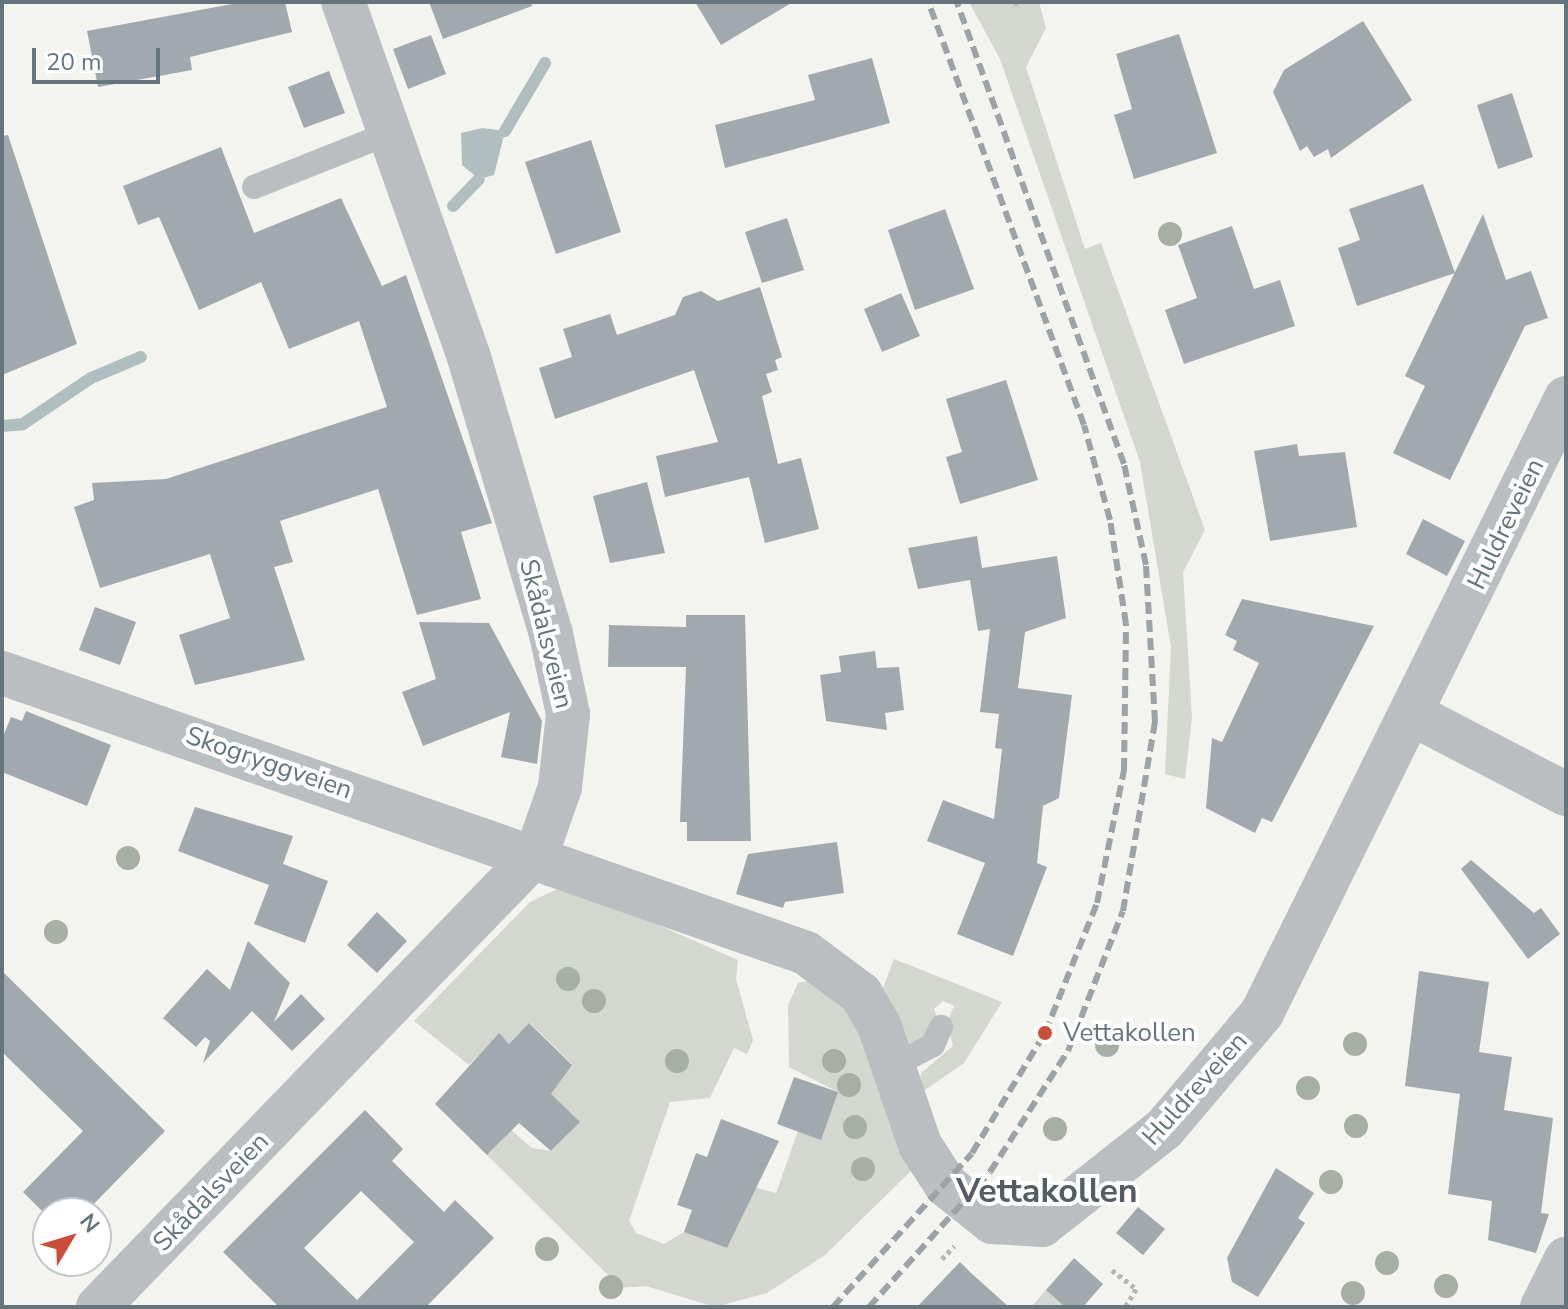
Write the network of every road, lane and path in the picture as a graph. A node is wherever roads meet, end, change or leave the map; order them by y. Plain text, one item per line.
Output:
1 (343, 2) edge
2 (1021, 2) edge
3 (1014, 3) edge
4 (390, 133) junction
5 (254, 187) dead end
6 (1566, 398) edge
7 (2, 673) edge
8 (1414, 715) junction
9 (1566, 794) edge
10 (537, 853) junction
11 (941, 1027) dead end
12 (893, 1066) junction
13 (1566, 1259) edge
14 (1112, 1270) dead end
15 (98, 1307) edge
16 (1125, 1307) edge
17 (1542, 1307) edge

1 - 4 street, Skådalsveien
2 - 3 path
4 - 5 lane
4 - 10 street, Skådalsveien
6 - 8 street, Huldreveien
7 - 10 street, Skogryggveien
8 - 9 street
8 - 12 street, Huldreveien
10 - 12 street, Huldreveien
10 - 15 street, Skådalsveien
11 - 12 lane
13 - 17 street
14 - 16 path

